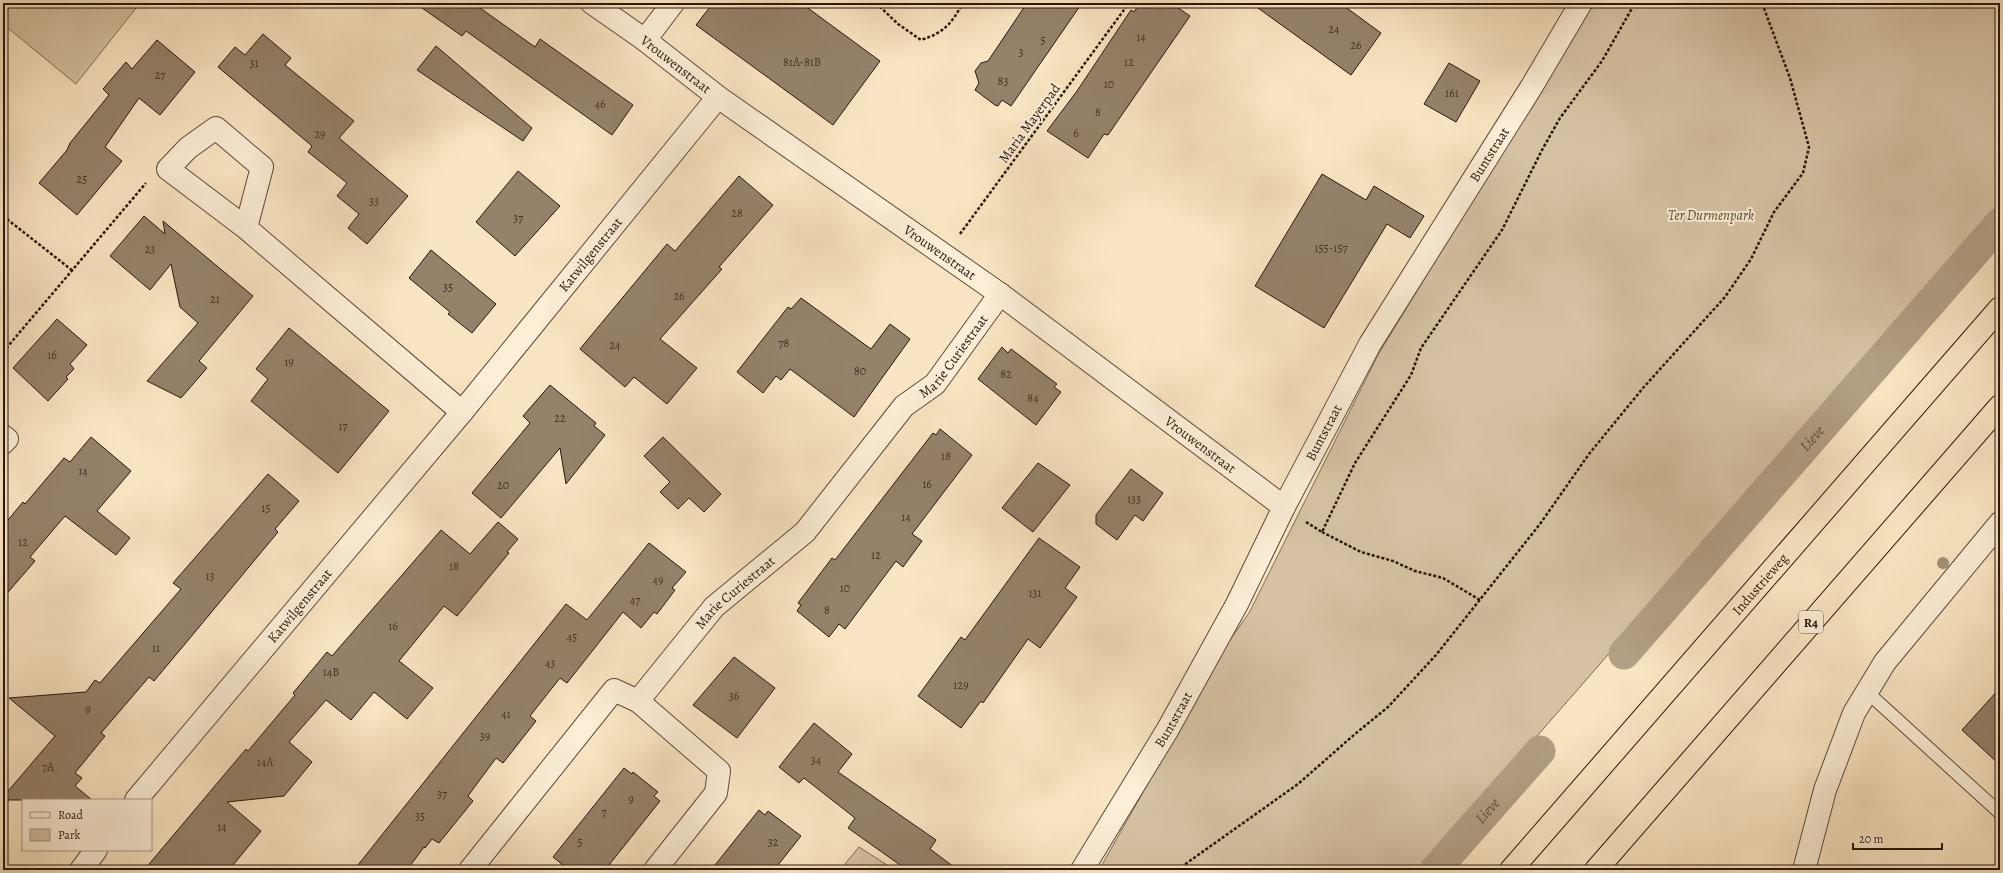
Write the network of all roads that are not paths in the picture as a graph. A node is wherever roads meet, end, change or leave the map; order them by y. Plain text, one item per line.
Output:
1 (592, 3) edge
2 (673, 3) edge
3 (1580, 3) edge
4 (646, 40) junction
5 (718, 97) junction
6 (246, 228) junction
7 (1000, 294) junction
8 (2000, 308) edge
9 (2000, 406) edge
10 (462, 412) junction
11 (3, 436) edge
12 (3, 443) edge
13 (1284, 507) junction
14 (2000, 523) edge
15 (1867, 692) junction
16 (638, 701) junction
17 (137, 799) edge
18 (2000, 813) edge
19 (95, 851) edge
20 (1520, 867) edge
21 (81, 870) edge
22 (470, 870) edge
23 (655, 870) edge
24 (1082, 870) edge
25 (1596, 870) edge
26 (1804, 870) edge

1 - 4 street, Vrouwenstraat
2 - 4 street
3 - 13 street, Buntstraat
4 - 5 street, Vrouwenstraat
5 - 7 street, Vrouwenstraat
5 - 10 street, Katwilgenstraat
6 - 6 street
6 - 10 street
7 - 13 street, Vrouwenstraat
7 - 16 street, Marie Curiestraat
8 - 20 highway, Industrieweg
9 - 25 highway, R4
10 - 17 street, Katwilgenstraat
11 - 12 street
13 - 24 street, Buntstraat
14 - 15 street
15 - 18 lane
15 - 26 street
16 - 22 street
16 - 23 street
19 - 21 street

